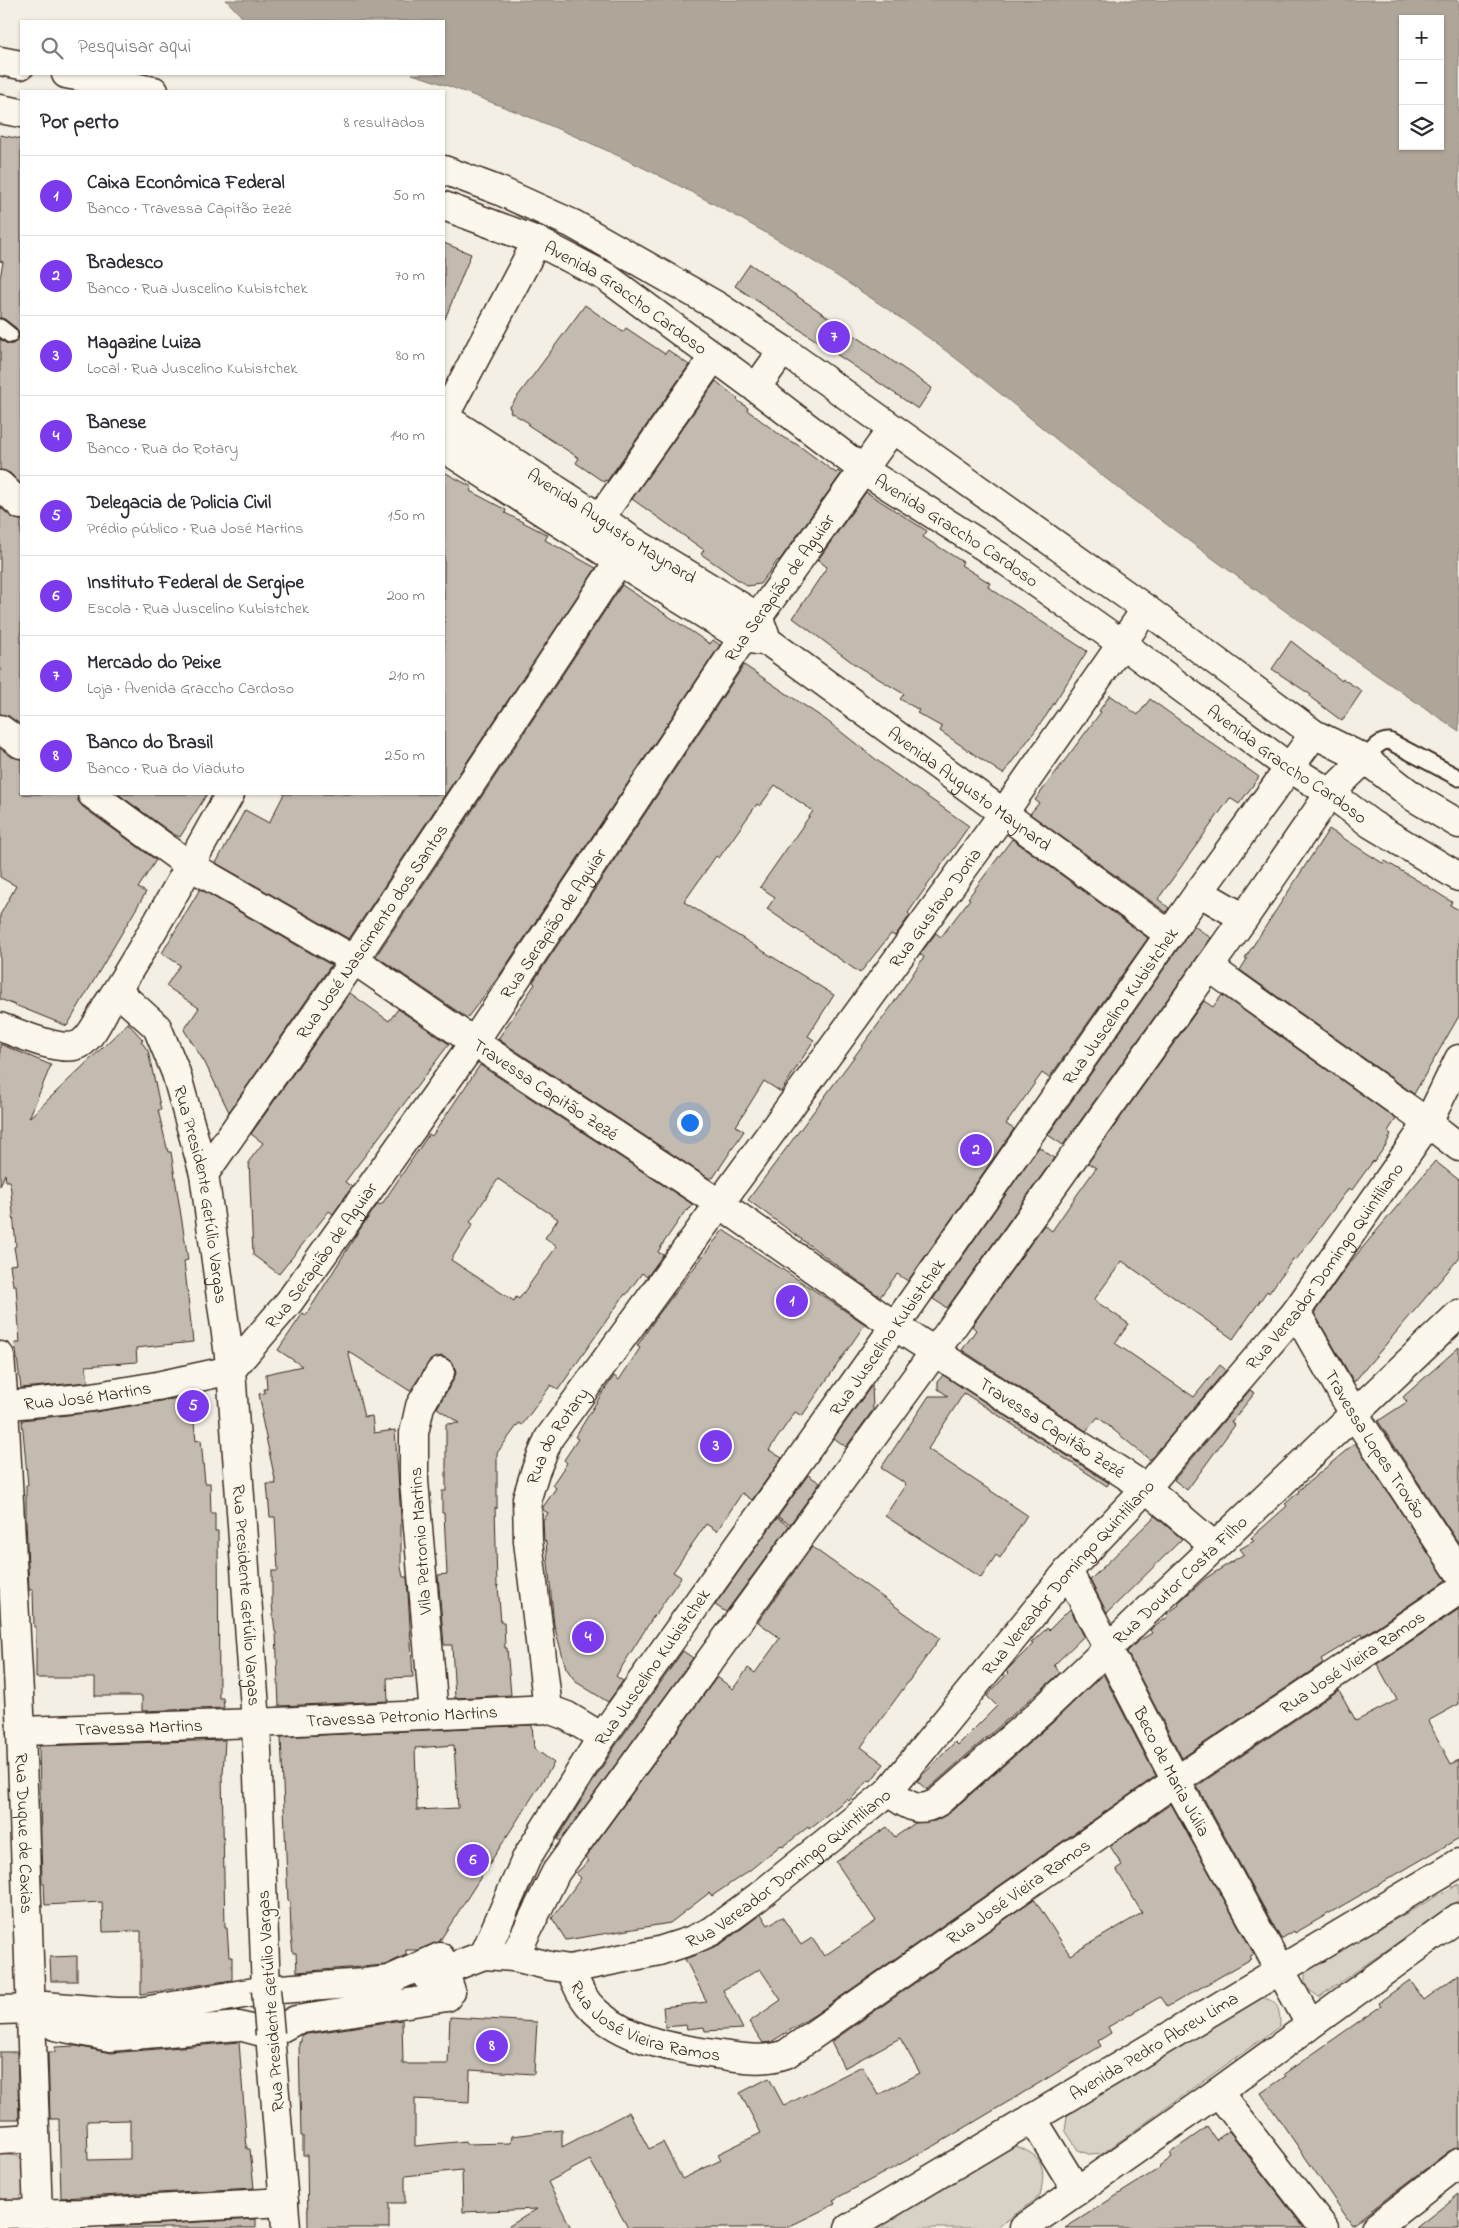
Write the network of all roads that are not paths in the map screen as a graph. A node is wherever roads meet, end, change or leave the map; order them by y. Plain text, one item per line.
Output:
1 (0, 61) edge
2 (20, 65) edge
3 (71, 75) edge
4 (143, 90) edge
5 (0, 109) edge
6 (20, 113) edge
7 (445, 170) edge
8 (445, 206) edge
9 (537, 241) junction
10 (783, 350) junction
11 (713, 358) junction
12 (756, 388) junction
13 (445, 415) edge
14 (445, 418) edge
15 (892, 429) junction
16 (445, 449) edge
17 (862, 469) junction
18 (0, 485) edge
19 (20, 505) edge
20 (600, 518) junction
21 (619, 561) junction
22 (1146, 609) junction
23 (757, 632) junction
24 (1121, 643) junction
25 (0, 729) edge
26 (1314, 734) junction
27 (20, 743) edge
28 (1365, 759) junction
29 (1290, 768) junction
30 (1459, 778) edge
31 (1330, 793) junction
32 (93, 795) edge
33 (229, 795) edge
34 (1003, 814) junction
35 (1459, 824) edge
36 (189, 865) junction
37 (1459, 877) edge
38 (1200, 892) junction
39 (1244, 918) junction
40 (1170, 934) junction
41 (354, 960) junction
42 (1209, 967) junction
43 (117, 991) junction
44 (0, 1027) edge
45 (474, 1042) junction
46 (1459, 1059) edge
47 (1428, 1123) junction
48 (1459, 1147) edge
49 (204, 1174) junction
50 (720, 1204) junction
51 (1296, 1312) junction
52 (1459, 1314) edge
53 (896, 1326) junction
54 (936, 1350) junction
55 (0, 1356) edge
56 (231, 1370) junction
57 (440, 1372) dead end
58 (2, 1406) edge
59 (1354, 1414) junction
60 (1146, 1488) junction
61 (1214, 1546) junction
62 (1068, 1571) junction
63 (1459, 1572) edge
64 (1459, 1590) edge
65 (1108, 1649) junction
66 (548, 1709) junction
67 (434, 1714) junction
68 (256, 1723) junction
69 (21, 1731) junction
70 (602, 1737) junction
71 (1176, 1781) junction
72 (888, 1792) junction
73 (527, 1858) junction
74 (1459, 1863) edge
75 (556, 1872) junction
76 (1459, 1917) edge
77 (484, 1954) junction
78 (514, 1957) junction
79 (443, 1969) junction
80 (570, 1969) junction
81 (1281, 1970) junction
82 (262, 1999) junction
83 (0, 2010) edge
84 (32, 2010) junction
85 (1310, 2024) junction
86 (270, 2034) junction
87 (1218, 2092) junction
88 (1032, 2118) junction
89 (35, 2138) junction
90 (0, 2140) edge
91 (1459, 2163) edge
92 (1077, 2191) junction
93 (0, 2214) edge
94 (38, 2215) junction
95 (285, 2215) edge
96 (82, 2220) edge
97 (848, 2228) edge
98 (1024, 2228) edge
99 (1324, 2228) edge
100 (1375, 2228) edge

1 - 2 street
3 - 4 street
5 - 6 street
7 - 10 street, Avenida Graccho Cardoso
8 - 9 street, Avenida Graccho Cardoso
9 - 11 street, Avenida Graccho Cardoso
9 - 13 street
10 - 12 street
10 - 15 street, Avenida Graccho Cardoso
11 - 12 street, Avenida Graccho Cardoso
11 - 20 street
12 - 17 street, Avenida Graccho Cardoso
14 - 20 street, Avenida Augusto Maynard
15 - 17 street, Rua Serapião de Aguiar
15 - 22 street, Avenida Graccho Cardoso
16 - 21 street, Avenida Augusto Maynard
17 - 23 street, Rua Serapião de Aguiar
17 - 24 street, Avenida Graccho Cardoso
18 - 19 street
20 - 23 street, Avenida Augusto Maynard
21 - 23 street, Avenida Augusto Maynard
21 - 41 street, Rua José Nascimento dos Santos
22 - 24 street, Rua Gustavo Doria
22 - 26 street, Avenida Graccho Cardoso
23 - 34 street, Avenida Augusto Maynard
23 - 45 street, Rua Serapião de Aguiar
24 - 29 street, Avenida Graccho Cardoso
24 - 34 street, Rua Gustavo Doria
25 - 27 street
26 - 28 street, Avenida Graccho Cardoso
26 - 29 street, Rua Juscelino Kubistchek
28 - 30 lane
28 - 31 street
28 - 35 street, Avenida Graccho Cardoso
29 - 31 street, Avenida Graccho Cardoso
29 - 38 street, Rua Juscelino Kubistchek
31 - 37 street, Avenida Graccho Cardoso
31 - 39 street
32 - 36 street, Travessa Capitão Zezé
33 - 36 street
34 - 40 street, Avenida Augusto Maynard
34 - 50 street, Rua Gustavo Doria
36 - 41 street, Travessa Capitão Zezé
36 - 43 street
38 - 39 street
38 - 40 street, Rua Juscelino Kubistchek
39 - 42 street
40 - 53 street, Rua Juscelino Kubistchek
41 - 45 street, Travessa Capitão Zezé
41 - 49 street, Rua José Nascimento dos Santos
42 - 47 street
42 - 54 street
43 - 44 street
43 - 49 street, Rua Presidente Getúlio Vargas
45 - 50 street, Travessa Capitão Zezé
45 - 56 street, Rua Serapião de Aguiar
46 - 47 street, Rua Vereador Domingo Quintiliano
47 - 48 street
47 - 51 street, Rua Vereador Domingo Quintiliano
49 - 56 street, Rua Presidente Getúlio Vargas
50 - 53 street, Travessa Capitão Zezé
50 - 66 street, Rua do Rotary
51 - 59 street, Travessa Lopes Trovão
51 - 60 street, Rua Vereador Domingo Quintiliano
52 - 59 street, Rua Doutor Costa Filho
53 - 54 street, Travessa Capitão Zezé
53 - 70 street, Rua Juscelino Kubistchek
54 - 60 street, Travessa Capitão Zezé
54 - 75 street
55 - 58 street, Rua Duque de Caxias
56 - 58 street, Rua José Martins
56 - 68 street, Rua Presidente Getúlio Vargas
57 - 67 street, Vila Petronio Martins
58 - 69 street, Rua Duque de Caxias
59 - 61 street, Rua Doutor Costa Filho
59 - 63 street, Travessa Lopes Trovão
60 - 61 street, Travessa Capitão Zezé
60 - 62 street, Rua Vereador Domingo Quintiliano
61 - 65 street, Rua Doutor Costa Filho
62 - 65 street, Beco de Maria Júlia
62 - 72 street, Rua Vereador Domingo Quintiliano
64 - 71 street, Rua José Vieira Ramos
65 - 71 street, Beco de Maria Júlia
65 - 72 street, Rua Doutor Costa Filho
66 - 67 street, Travessa Petronio Martins
66 - 70 street
67 - 68 street, Travessa Petronio Martins
68 - 69 street, Travessa Martins
68 - 82 street, Rua Presidente Getúlio Vargas
69 - 84 street, Rua Duque de Caxias
70 - 73 street, Rua Juscelino Kubistchek
71 - 80 street, Rua José Vieira Ramos
71 - 81 street, Beco de Maria Júlia
72 - 80 street, Rua Vereador Domingo Quintiliano
73 - 75 street
73 - 77 street, Rua Juscelino Kubistchek
74 - 81 street, Avenida Pedro Abreu Lima
75 - 78 street
76 - 85 street
77 - 78 street
77 - 79 street
78 - 80 street
79 - 82 street
79 - 86 street
81 - 85 street, Beco de Maria Júlia
81 - 88 street, Avenida Pedro Abreu Lima
82 - 84 street
82 - 86 street, Rua Presidente Getúlio Vargas, bridge
83 - 84 street
84 - 86 street
84 - 89 street, Rua Duque de Caxias
85 - 87 street
86 - 95 street, Rua Presidente Getúlio Vargas
87 - 92 street
87 - 99 street
88 - 92 street
88 - 97 street, Avenida Pedro Abreu Lima
89 - 90 street
89 - 94 street, Rua Duque de Caxias
91 - 100 street
92 - 98 street
93 - 94 street
94 - 96 street
95 - 96 street

